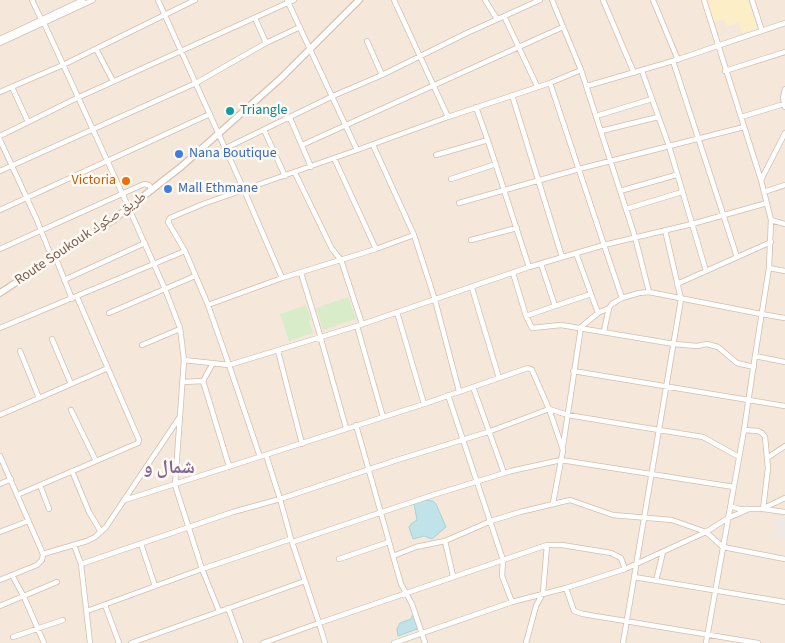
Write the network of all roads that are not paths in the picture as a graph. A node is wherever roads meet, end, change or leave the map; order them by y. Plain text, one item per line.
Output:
1 (32, 0) edge
2 (83, 0) edge
3 (93, 0) edge
4 (158, 0) edge
5 (195, 0) edge
6 (294, 0) edge
7 (359, 0) edge
8 (394, 0) edge
9 (485, 0) edge
10 (540, 0) edge
11 (552, 0) edge
12 (603, 0) edge
13 (653, 0) edge
14 (704, 0) edge
15 (752, 0) edge
16 (287, 1) edge
17 (164, 14) junction
18 (504, 16) junction
19 (255, 18) junction
20 (497, 20) junction
21 (42, 21) junction
22 (785, 23) edge
23 (300, 27) junction
24 (563, 27) junction
25 (762, 31) junction
26 (0, 39) edge
27 (367, 41) dead end
28 (0, 43) edge
29 (266, 43) junction
30 (520, 47) junction
31 (718, 47) junction
32 (96, 49) junction
33 (310, 50) junction
34 (182, 51) junction
35 (785, 52) edge
36 (420, 56) junction
37 (676, 61) junction
38 (62, 65) junction
39 (581, 70) junction
40 (642, 71) junction
41 (725, 71) junction
42 (634, 72) junction
43 (382, 75) junction
44 (113, 82) junction
45 (196, 83) junction
46 (550, 83) junction
47 (434, 86) junction
48 (536, 86) junction
49 (587, 86) junction
50 (12, 87) junction
51 (785, 89) edge
52 (0, 92) edge
53 (512, 94) junction
54 (333, 96) junction
55 (78, 98) junction
56 (652, 100) junction
57 (784, 106) edge
58 (476, 107) junction
59 (210, 114) junction
60 (596, 116) junction
61 (448, 117) junction
62 (658, 117) junction
63 (741, 117) junction
64 (290, 118) junction
65 (28, 122) junction
66 (346, 125) junction
67 (744, 127) junction
68 (92, 129) junction
69 (264, 130) junction
70 (601, 132) junction
71 (219, 133) junction
72 (785, 133) edge
73 (0, 136) edge
74 (699, 139) junction
75 (0, 140) edge
76 (488, 140) junction
77 (782, 143) edge
78 (373, 145) junction
79 (302, 146) junction
80 (668, 146) junction
81 (226, 148) junction
82 (357, 150) junction
83 (436, 154) dead end
84 (334, 158) junction
85 (107, 160) junction
86 (611, 161) junction
87 (496, 164) junction
88 (11, 166) junction
89 (311, 167) junction
90 (579, 169) junction
91 (0, 171) edge
92 (295, 173) junction
93 (285, 176) junction
94 (676, 176) junction
95 (451, 179) dead end
96 (538, 180) junction
97 (761, 180) junction
98 (785, 185) edge
99 (152, 190) junction
100 (244, 190) junction
101 (505, 190) junction
102 (620, 191) junction
103 (682, 192) junction
104 (764, 192) junction
105 (122, 193) junction
106 (26, 197) junction
107 (459, 203) dead end
108 (767, 203) junction
109 (129, 208) junction
110 (626, 208) junction
111 (0, 210) edge
112 (723, 215) junction
113 (771, 220) junction
114 (692, 224) junction
115 (785, 224) edge
116 (517, 228) junction
117 (665, 230) junction
118 (41, 231) junction
119 (414, 235) junction
120 (635, 237) junction
121 (471, 240) dead end
122 (771, 242) junction
123 (145, 244) junction
124 (604, 245) junction
125 (0, 249) edge
126 (376, 249) junction
127 (185, 251) junction
128 (576, 253) junction
129 (54, 257) junction
130 (562, 257) junction
131 (737, 257) junction
132 (341, 260) junction
133 (154, 264) junction
134 (541, 264) junction
135 (529, 267) junction
136 (769, 268) junction
137 (706, 271) junction
138 (785, 271) edge
139 (301, 273) junction
140 (513, 273) junction
141 (195, 276) junction
142 (282, 278) junction
143 (64, 280) junction
144 (677, 284) junction
145 (472, 288) junction
146 (166, 289) junction
147 (649, 292) junction
148 (0, 293) edge
149 (592, 294) junction
150 (77, 297) junction
151 (622, 298) junction
152 (72, 299) junction
153 (681, 299) junction
154 (435, 300) junction
155 (208, 305) junction
156 (555, 306) junction
157 (609, 308) junction
158 (397, 312) junction
159 (109, 313) dead end
160 (598, 313) junction
161 (761, 314) junction
162 (526, 316) junction
163 (785, 318) edge
164 (360, 325) junction
165 (0, 328) edge
166 (581, 328) junction
167 (180, 329) junction
168 (604, 331) junction
169 (320, 337) junction
170 (52, 339) dead end
171 (674, 344) junction
172 (142, 345) dead end
173 (20, 351) dead end
174 (278, 351) junction
175 (755, 356) junction
176 (184, 360) junction
177 (785, 362) edge
178 (213, 363) junction
179 (229, 365) junction
180 (754, 367) junction
181 (108, 368) junction
182 (573, 371) junction
183 (499, 378) junction
184 (203, 381) junction
185 (182, 382) junction
186 (71, 384) junction
187 (666, 386) junction
188 (473, 387) junction
189 (459, 391) junction
190 (448, 395) junction
191 (39, 398) junction
192 (748, 400) junction
193 (424, 404) junction
194 (0, 406) edge
195 (785, 406) edge
196 (71, 410) dead end
197 (549, 410) junction
198 (2, 414) edge
199 (568, 415) junction
200 (384, 417) junction
201 (180, 418) junction
202 (356, 425) junction
203 (346, 428) junction
204 (659, 430) junction
205 (744, 430) junction
206 (488, 432) junction
207 (462, 440) junction
208 (302, 444) junction
209 (785, 446) edge
210 (563, 447) junction
211 (266, 455) junction
212 (0, 456) edge
213 (260, 457) junction
214 (739, 457) junction
215 (768, 458) junction
216 (561, 460) junction
217 (96, 461) junction
218 (229, 466) junction
219 (368, 469) junction
220 (72, 471) junction
221 (504, 473) junction
222 (651, 474) junction
223 (11, 479) junction
224 (477, 482) junction
225 (0, 484) edge
226 (40, 485) junction
227 (175, 485) junction
228 (734, 487) junction
229 (17, 494) junction
230 (785, 498) edge
231 (280, 499) junction
232 (124, 500) junction
233 (553, 503) junction
234 (730, 506) junction
235 (49, 509) dead end
236 (763, 509) junction
237 (747, 510) junction
238 (381, 512) junction
239 (785, 512) edge
240 (645, 518) junction
241 (728, 518) junction
242 (28, 521) junction
243 (491, 521) junction
244 (189, 528) junction
245 (0, 532) edge
246 (101, 532) junction
247 (706, 532) junction
248 (292, 541) junction
249 (445, 541) junction
250 (389, 542) junction
251 (141, 544) junction
252 (74, 545) junction
253 (547, 545) junction
254 (724, 547) junction
255 (663, 552) junction
256 (43, 554) junction
257 (393, 556) junction
258 (339, 559) dead end
259 (785, 559) edge
260 (503, 560) junction
261 (81, 564) junction
262 (637, 564) junction
263 (202, 569) junction
264 (625, 569) junction
265 (12, 575) junction
266 (453, 576) junction
267 (634, 577) junction
268 (0, 580) edge
269 (305, 581) junction
270 (656, 581) junction
271 (57, 582) dead end
272 (155, 586) junction
273 (566, 588) junction
274 (715, 591) junction
275 (407, 593) junction
276 (543, 593) junction
277 (24, 597) junction
278 (512, 602) junction
279 (785, 602) edge
280 (105, 605) junction
281 (0, 606) edge
282 (228, 608) junction
283 (87, 611) junction
284 (219, 611) junction
285 (63, 620) dead end
286 (627, 622) junction
287 (319, 623) junction
288 (38, 629) junction
289 (422, 632) junction
290 (707, 634) junction
291 (13, 637) dead end
292 (44, 643) edge
293 (90, 643) edge
294 (119, 643) edge
295 (131, 643) edge
296 (241, 643) edge
297 (263, 643) edge
298 (326, 643) edge
299 (394, 643) edge
300 (425, 643) edge
301 (525, 643) edge
302 (623, 643) edge
303 (706, 643) edge
304 (758, 643) edge

1 - 21 street
2 - 21 street
3 - 21 street
4 - 17 street
5 - 17 street
6 - 16 street
7 - 33 street, Route Soukouk طريق صكوك
8 - 36 street
9 - 20 street
10 - 18 street
11 - 24 street
12 - 42 street
13 - 37 street
14 - 31 street
15 - 25 street
16 - 19 street
16 - 23 street
17 - 32 street
17 - 34 street
18 - 20 street
18 - 30 street
19 - 29 street
19 - 34 street
20 - 36 street
21 - 26 street
21 - 28 street
21 - 38 street
22 - 25 street
23 - 29 street
23 - 33 street
24 - 30 street
24 - 39 street
25 - 31 street
27 - 43 street
29 - 45 street
30 - 47 street
30 - 48 street
31 - 37 street
31 - 41 street
32 - 38 street
32 - 44 street
33 - 54 street
33 - 71 street, Route Soukouk طريق صكوك
34 - 44 street
34 - 45 street
35 - 41 street
36 - 43 street
36 - 47 street
37 - 40 street
37 - 74 street
38 - 50 street
38 - 55 street
39 - 46 street
39 - 49 street
40 - 42 street
40 - 56 street
41 - 63 street
42 - 49 street
43 - 54 street
44 - 55 street
45 - 59 street
45 - 68 street
46 - 48 street
46 - 90 street
47 - 61 street
47 - 66 street
48 - 53 street
49 - 60 street
50 - 52 street
50 - 65 street
51 - 57 street
53 - 58 street
53 - 96 street
54 - 64 street
54 - 66 street
55 - 65 street
55 - 68 street
56 - 60 street
56 - 62 street
57 - 63 street
58 - 61 street
58 - 76 street
59 - 71 street
59 - 85 street
60 - 70 street
61 - 78 street
62 - 70 street
62 - 80 street
63 - 67 street
64 - 69 street
64 - 79 street
65 - 73 street
66 - 79 street
66 - 82 street
67 - 74 street
67 - 97 street
68 - 85 street
68 - 88 street
69 - 81 street
69 - 93 street
70 - 86 street
71 - 81 street
71 - 99 street, Route Soukouk طريق صكوك
72 - 77 street
74 - 80 street
74 - 112 street
75 - 88 street
76 - 83 street
76 - 87 street
77 - 97 street
78 - 82 street
78 - 119 street
79 - 89 street
80 - 86 street
80 - 94 street
81 - 100 street
82 - 84 street
84 - 89 street
84 - 126 street
85 - 105 street
85 - 106 street
86 - 90 street
86 - 102 street
87 - 95 street
87 - 101 street
88 - 91 street
88 - 106 street
89 - 92 street
90 - 96 street
90 - 124 street
92 - 93 street
92 - 132 street
93 - 100 street
94 - 102 street
94 - 103 street
96 - 101 street
96 - 130 street
97 - 104 street
98 - 104 street
99 - 105 street
99 - 109 street, Route Soukouk طريق صكوك
100 - 127 street
100 - 142 street
101 - 107 street
101 - 116 street
102 - 110 street
103 - 110 street
103 - 114 street
104 - 108 street
105 - 109 street
105 - 118 street
106 - 111 street
106 - 118 street
108 - 112 street
108 - 113 street
109 - 123 street
109 - 129 street, Route Soukouk طريق صكوك
110 - 120 street
112 - 114 street
112 - 131 street
113 - 115 street
113 - 122 street
114 - 117 street
114 - 137 street
116 - 121 street
116 - 135 street
117 - 120 street
117 - 144 street
118 - 125 street
118 - 129 street
119 - 126 street
119 - 154 street
120 - 124 street
120 - 147 street
122 - 131 street
122 - 136 street
123 - 133 street
123 - 143 street
124 - 128 street
124 - 151 street
126 - 132 street
127 - 133 street
127 - 141 street
128 - 130 street
128 - 149 street
129 - 143 street
129 - 148 street, Route Soukouk طريق صكوك
130 - 134 street
131 - 137 street
132 - 139 street
132 - 164 street
133 - 146 street
133 - 150 street
134 - 135 street
134 - 156 street
135 - 140 street
136 - 138 street
136 - 161 street
137 - 144 street
139 - 142 street
139 - 169 street
140 - 145 street
140 - 162 street
141 - 146 street
141 - 155 street
142 - 155 street
143 - 152 street
144 - 153 street
145 - 154 street
145 - 183 street
146 - 159 street
146 - 167 street
147 - 151 street
147 - 153 street
149 - 156 street
149 - 160 street
150 - 152 street
150 - 181 street
151 - 157 street
152 - 165 street
153 - 161 street
153 - 171 street
154 - 158 street
154 - 189 street
155 - 179 street
156 - 162 street
157 - 160 street
157 - 168 street
158 - 164 street
158 - 193 street
160 - 166 street
161 - 163 street
161 - 175 street
162 - 166 street
164 - 169 street
164 - 200 street
166 - 168 street
166 - 182 street
167 - 172 street
167 - 176 street
168 - 171 street
169 - 174 street
169 - 203 street
170 - 186 street
171 - 180 street
171 - 187 street
173 - 191 street
174 - 179 street
174 - 208 street
175 - 177 street
175 - 180 street
176 - 178 street
176 - 185 street
178 - 179 street
178 - 184 street
179 - 213 street
180 - 192 street
181 - 186 street
181 - 217 street
182 - 187 street
182 - 199 street
183 - 188 street
183 - 197 street
184 - 185 street
184 - 218 street
185 - 201 street
186 - 191 street
187 - 192 street
187 - 204 street
188 - 189 street
188 - 206 street
189 - 190 street
190 - 193 street
190 - 207 street
191 - 198 street
192 - 195 street
192 - 205 street
193 - 200 street
194 - 198 street
196 - 217 street
197 - 199 street
197 - 206 street
197 - 210 street
199 - 204 street
199 - 210 street
200 - 202 street
201 - 227 street
201 - 232 street
202 - 203 street
202 - 219 street
203 - 208 street
204 - 214 street
204 - 222 street
205 - 214 street
205 - 215 street
206 - 207 street
206 - 221 street
207 - 219 street
207 - 224 street
208 - 211 street
209 - 215 street
210 - 216 street
211 - 213 street
211 - 231 street
212 - 223 street
213 - 218 street
214 - 228 street
215 - 236 street
216 - 221 street
216 - 222 street
216 - 233 street
217 - 220 street
218 - 227 street
219 - 231 street
219 - 238 street
220 - 226 street
220 - 246 street
221 - 224 street
222 - 228 street
222 - 240 street
223 - 225 street
223 - 229 street
224 - 238 street
224 - 243 street
226 - 229 street
226 - 235 street
227 - 232 street
227 - 244 street
228 - 234 street
229 - 242 street
230 - 236 street
231 - 244 street
231 - 248 street
232 - 246 street
233 - 240 street
233 - 243 street
234 - 237 street
234 - 241 street
236 - 237 street
236 - 239 street
237 - 241 street
238 - 248 street
238 - 250 street
240 - 247 street
240 - 262 street
241 - 247 street
241 - 254 street
242 - 245 street
242 - 256 street
243 - 249 street
243 - 260 street
244 - 251 street
244 - 263 street
246 - 252 street
247 - 254 street
247 - 255 street
248 - 263 street
248 - 269 street
249 - 257 street
249 - 266 street
250 - 257 street
250 - 258 street
251 - 261 street
251 - 272 street
252 - 256 street
252 - 261 street
253 - 260 street
253 - 264 street
253 - 276 street
254 - 259 street
254 - 274 street
255 - 262 street
255 - 270 street
256 - 265 street
257 - 275 street
260 - 266 street
260 - 278 street
261 - 283 street
262 - 264 street
262 - 267 street
263 - 272 street
263 - 284 street
264 - 273 street
265 - 268 street
265 - 277 street
266 - 275 street
267 - 270 street
267 - 286 street
269 - 282 street
269 - 287 street
270 - 274 street
271 - 277 street
272 - 280 street
273 - 276 street
273 - 286 street
274 - 279 street
274 - 290 street
275 - 287 street
275 - 289 street
276 - 278 street
276 - 301 street
277 - 281 street
277 - 288 street
278 - 289 street
280 - 283 street
280 - 294 street
282 - 284 street
282 - 296 street
283 - 293 street
284 - 295 street
285 - 288 street
286 - 290 street
286 - 302 street
287 - 297 street
287 - 298 street
288 - 291 street
288 - 292 street
289 - 299 street
289 - 300 street
290 - 303 street
290 - 304 street

